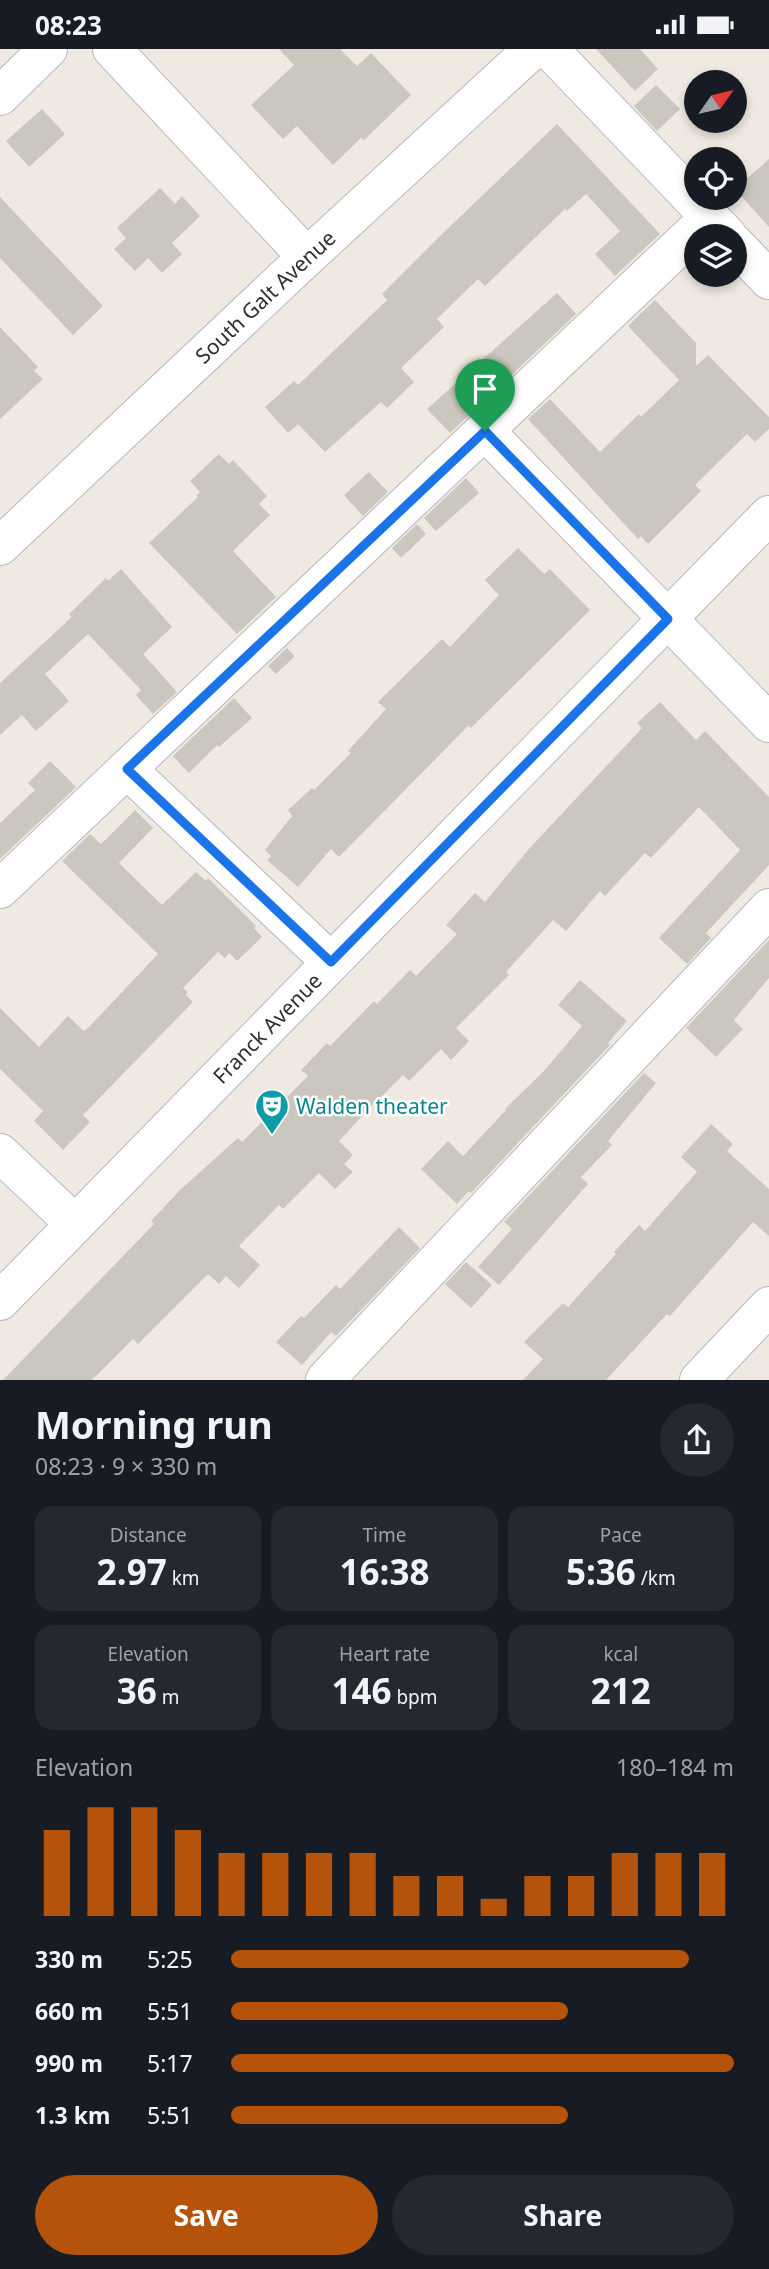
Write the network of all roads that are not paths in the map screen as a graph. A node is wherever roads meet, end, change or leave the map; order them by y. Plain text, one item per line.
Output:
1 (48, 49) edge
2 (112, 49) edge
3 (533, 49) edge
4 (550, 49) edge
5 (0, 96) edge
6 (716, 224) edge
7 (307, 257) junction
8 (747, 257) edge
9 (684, 265) edge
10 (769, 280) edge
11 (485, 431) junction
12 (769, 515) edge
13 (0, 546) edge
14 (668, 619) junction
15 (769, 723) edge
16 (127, 769) junction
17 (0, 889) edge
18 (769, 908) edge
19 (331, 962) junction
20 (0, 1153) edge
21 (74, 1223) junction
22 (0, 1301) edge
23 (769, 1306) edge
24 (325, 1380) edge
25 (699, 1380) edge

1 - 5 street
2 - 7 street
3 - 7 street, South Galt Avenue
4 - 6 street
7 - 13 street, South Galt Avenue
8 - 10 street
9 - 11 street
11 - 14 street
11 - 16 street
12 - 14 street, Franck Avenue
14 - 15 street
14 - 19 street, Franck Avenue
16 - 17 street
16 - 19 street
18 - 24 street
19 - 21 street, Franck Avenue
20 - 21 street
21 - 22 street, Franck Avenue
23 - 25 street

